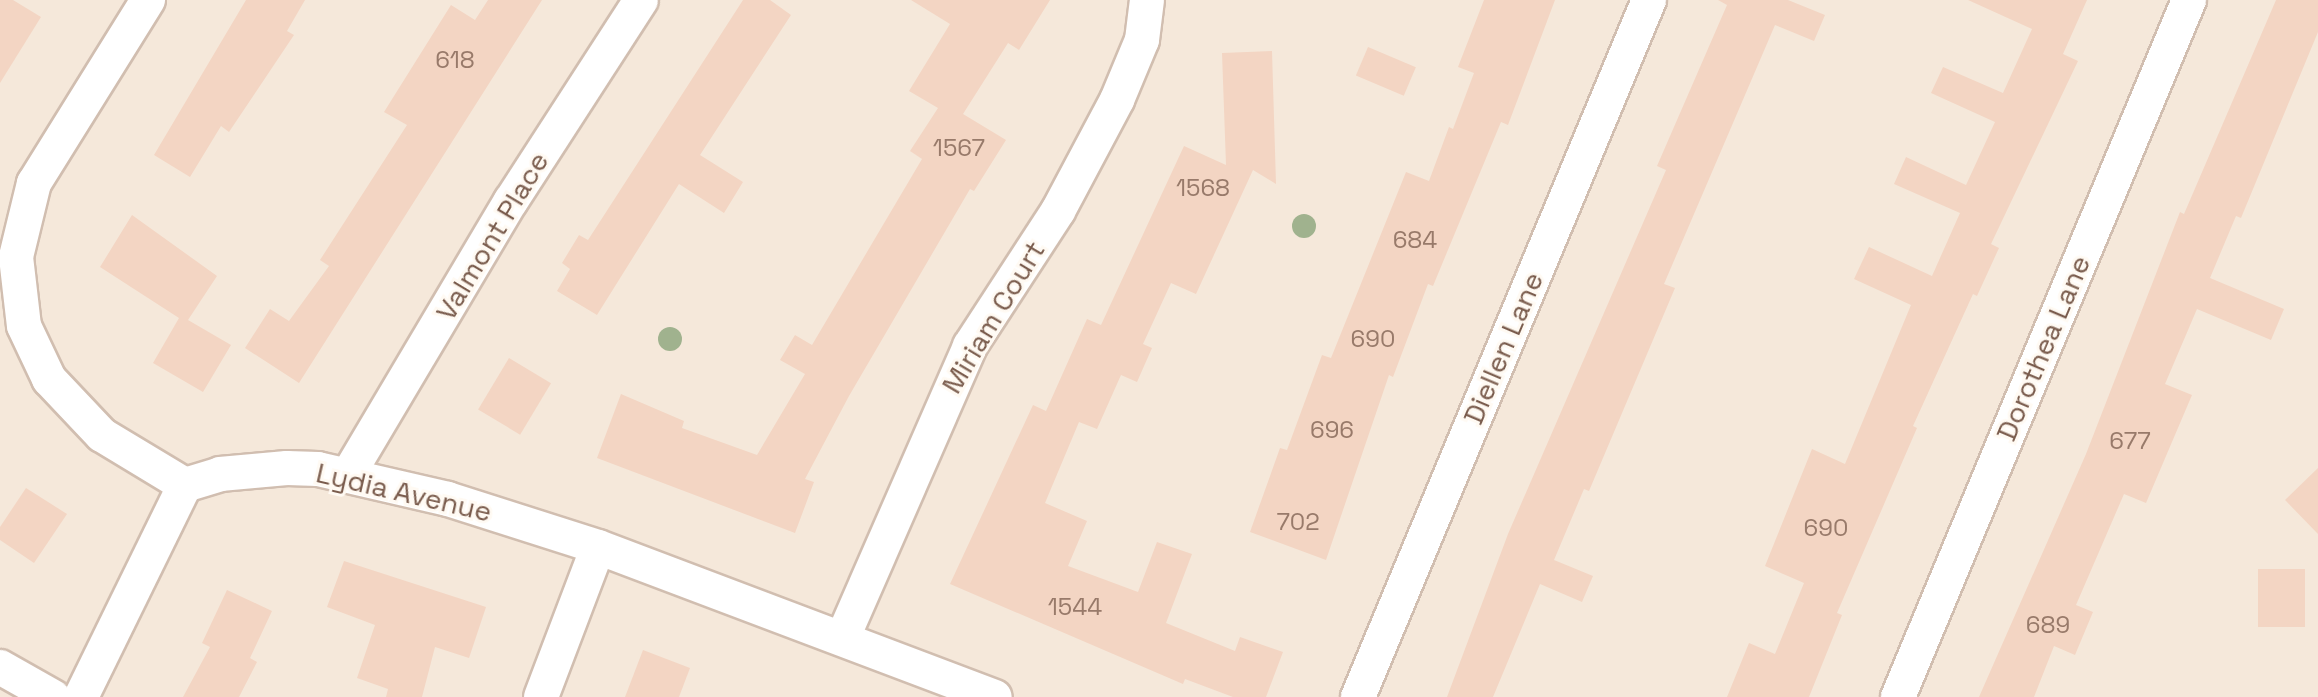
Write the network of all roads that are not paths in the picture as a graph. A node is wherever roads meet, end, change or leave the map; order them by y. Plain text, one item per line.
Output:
1 (148, 0) edge
2 (641, 0) edge
3 (1147, 0) edge
4 (1649, 0) edge
5 (2189, 0) edge
6 (348, 475) junction
7 (185, 485) junction
8 (598, 547) junction
9 (843, 637) junction
10 (0, 667) edge
11 (53, 697) edge
12 (81, 697) edge
13 (541, 697) edge
14 (995, 697) edge
15 (1358, 697) edge
16 (1898, 697) edge

1 - 7 street
2 - 6 street, Valmont Place
3 - 9 street, Miriam Court
4 - 15 street, Diellen Lane
5 - 16 street, Dorothea Lane
6 - 7 street, Lydia Avenue
6 - 8 street, Lydia Avenue
7 - 12 street
8 - 9 street, Lydia Avenue
8 - 13 street
9 - 14 street, Lydia Avenue
10 - 11 street

